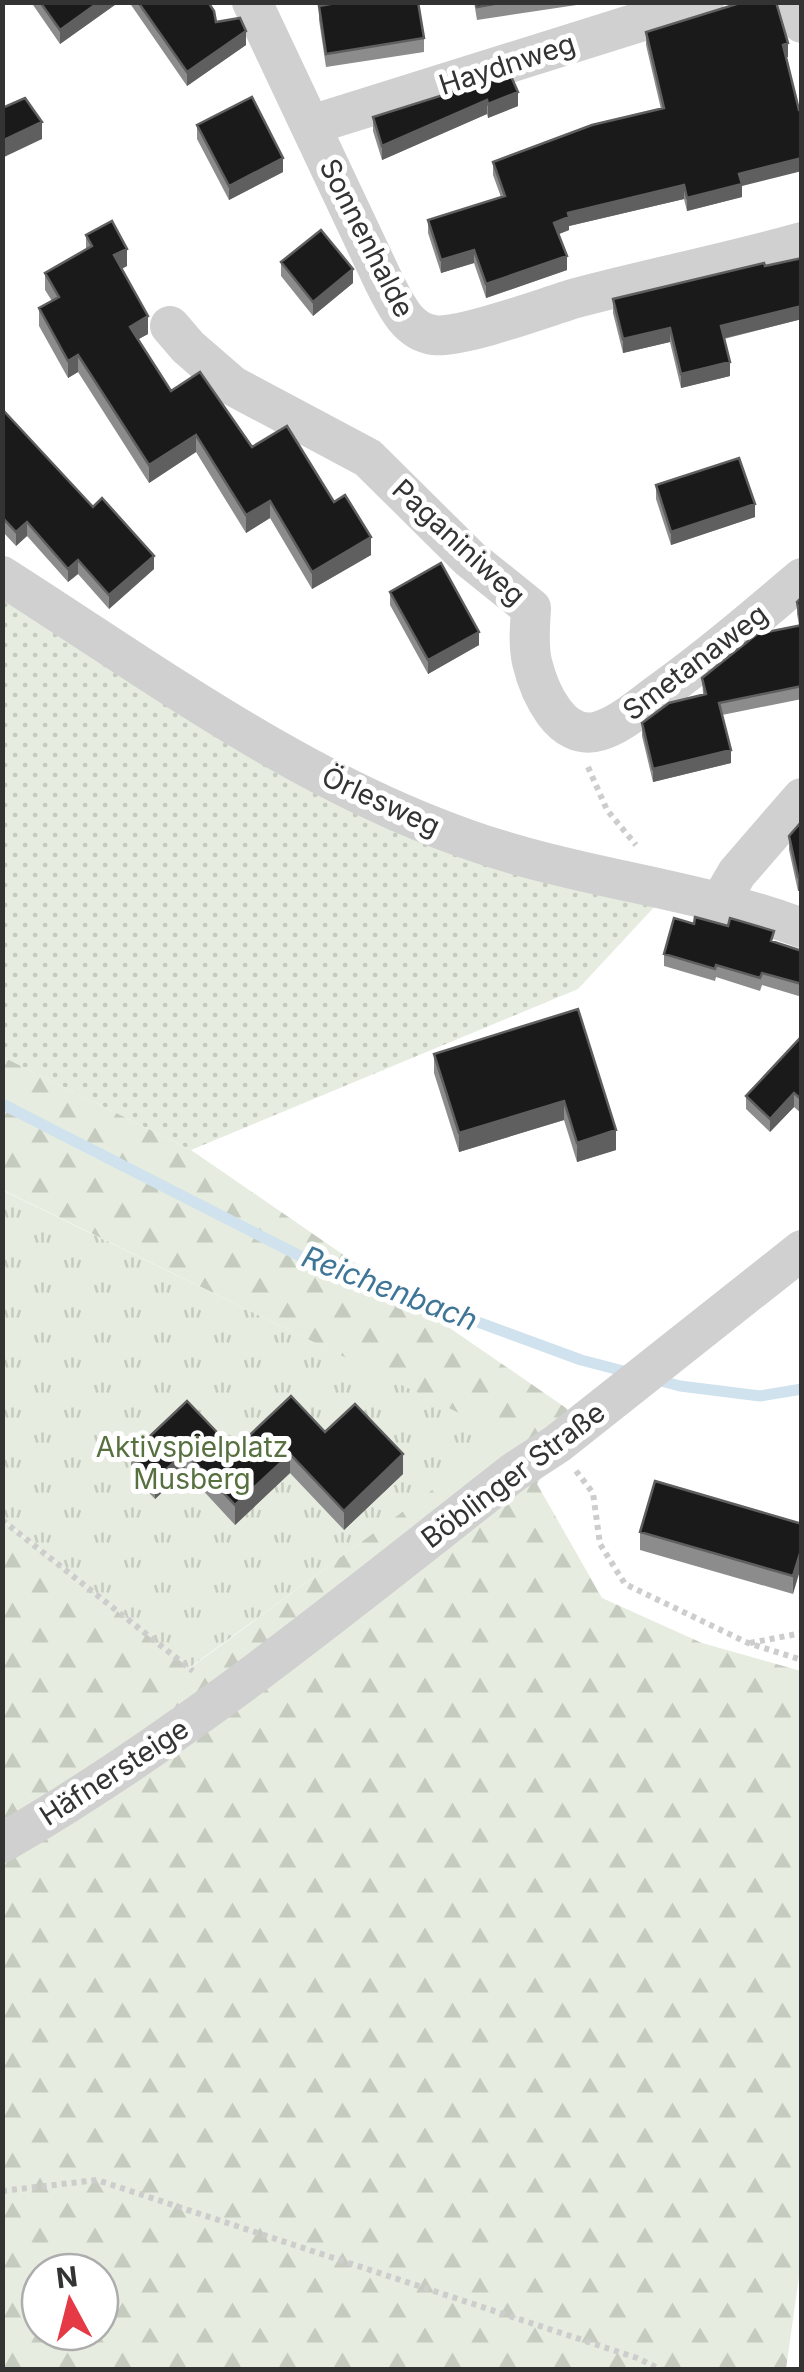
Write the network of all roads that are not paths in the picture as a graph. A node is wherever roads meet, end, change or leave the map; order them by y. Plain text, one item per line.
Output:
1 (252, 2) edge
2 (704, 2) edge
3 (796, 2) edge
4 (802, 23) edge
5 (310, 125) junction
6 (802, 242) edge
7 (170, 326) dead end
8 (2, 576) edge
9 (802, 578) edge
10 (582, 732) joint
11 (802, 798) edge
12 (720, 902) junction
13 (802, 928) edge
14 (802, 1250) edge
15 (224, 1699) joint
16 (2, 1843) edge

1 - 5 street, Sonnenhalde
2 - 5 street, Haydnweg
3 - 4 street
5 - 6 street, Sonnenhalde
7 - 10 street, Paganiniweg
8 - 12 street, Örlesweg
9 - 10 street, Smetanaweg
11 - 12 street
12 - 13 street, Örlesweg
14 - 15 street, Böblinger Straße
15 - 16 street, Häfnersteige

